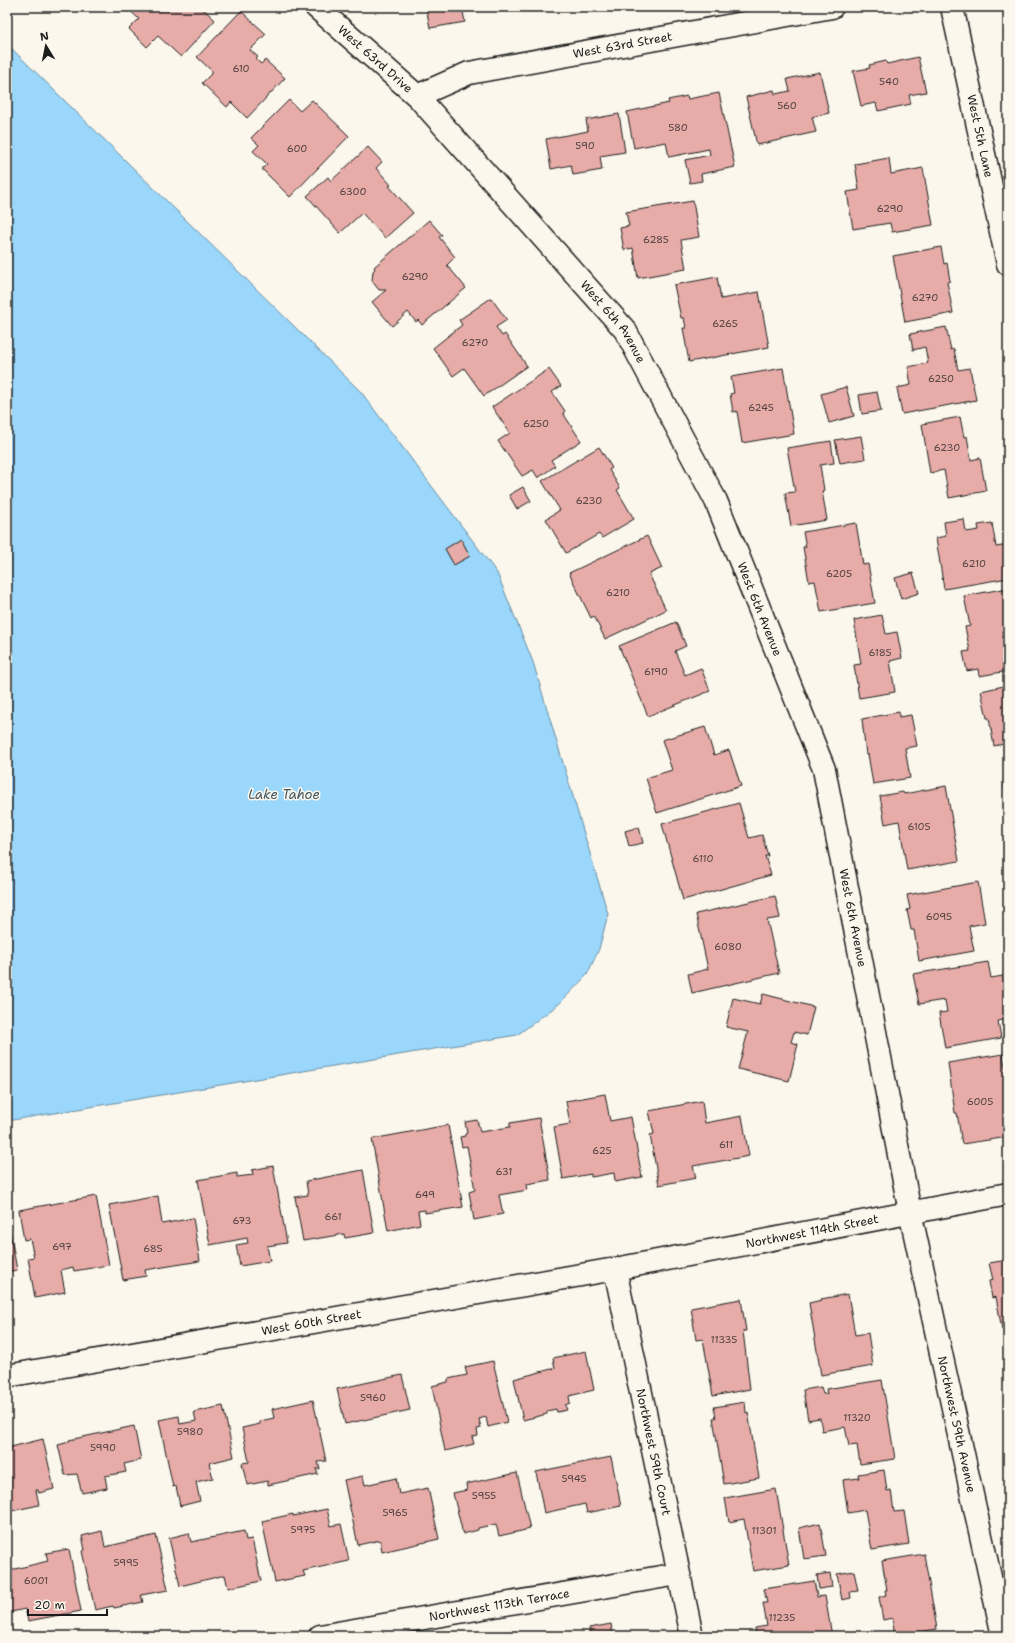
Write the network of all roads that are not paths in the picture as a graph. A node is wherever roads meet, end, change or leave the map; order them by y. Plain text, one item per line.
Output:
1 (316, 7) edge
2 (832, 7) edge
3 (952, 7) edge
4 (417, 96) junction
5 (1008, 264) edge
6 (1008, 1194) edge
7 (910, 1212) junction
8 (615, 1269) junction
9 (7, 1376) edge
10 (678, 1574) junction
11 (372, 1631) edge
12 (320, 1636) edge
13 (692, 1636) edge
14 (1003, 1636) edge

1 - 4 street, West 63rd Drive
2 - 4 street, West 63rd Street
3 - 5 street, West 5th Lane
4 - 7 street, West 6th Avenue
6 - 7 street, Northwest 114th Street
7 - 8 street, Northwest 114th Street
7 - 14 street, Northwest 59th Avenue
8 - 9 street, West 60th Street
8 - 10 street, Northwest 59th Court
10 - 11 street, Northwest 113th Terrace
10 - 13 street, Northwest 59th Court
11 - 12 street, Northwest 113th Terrace

